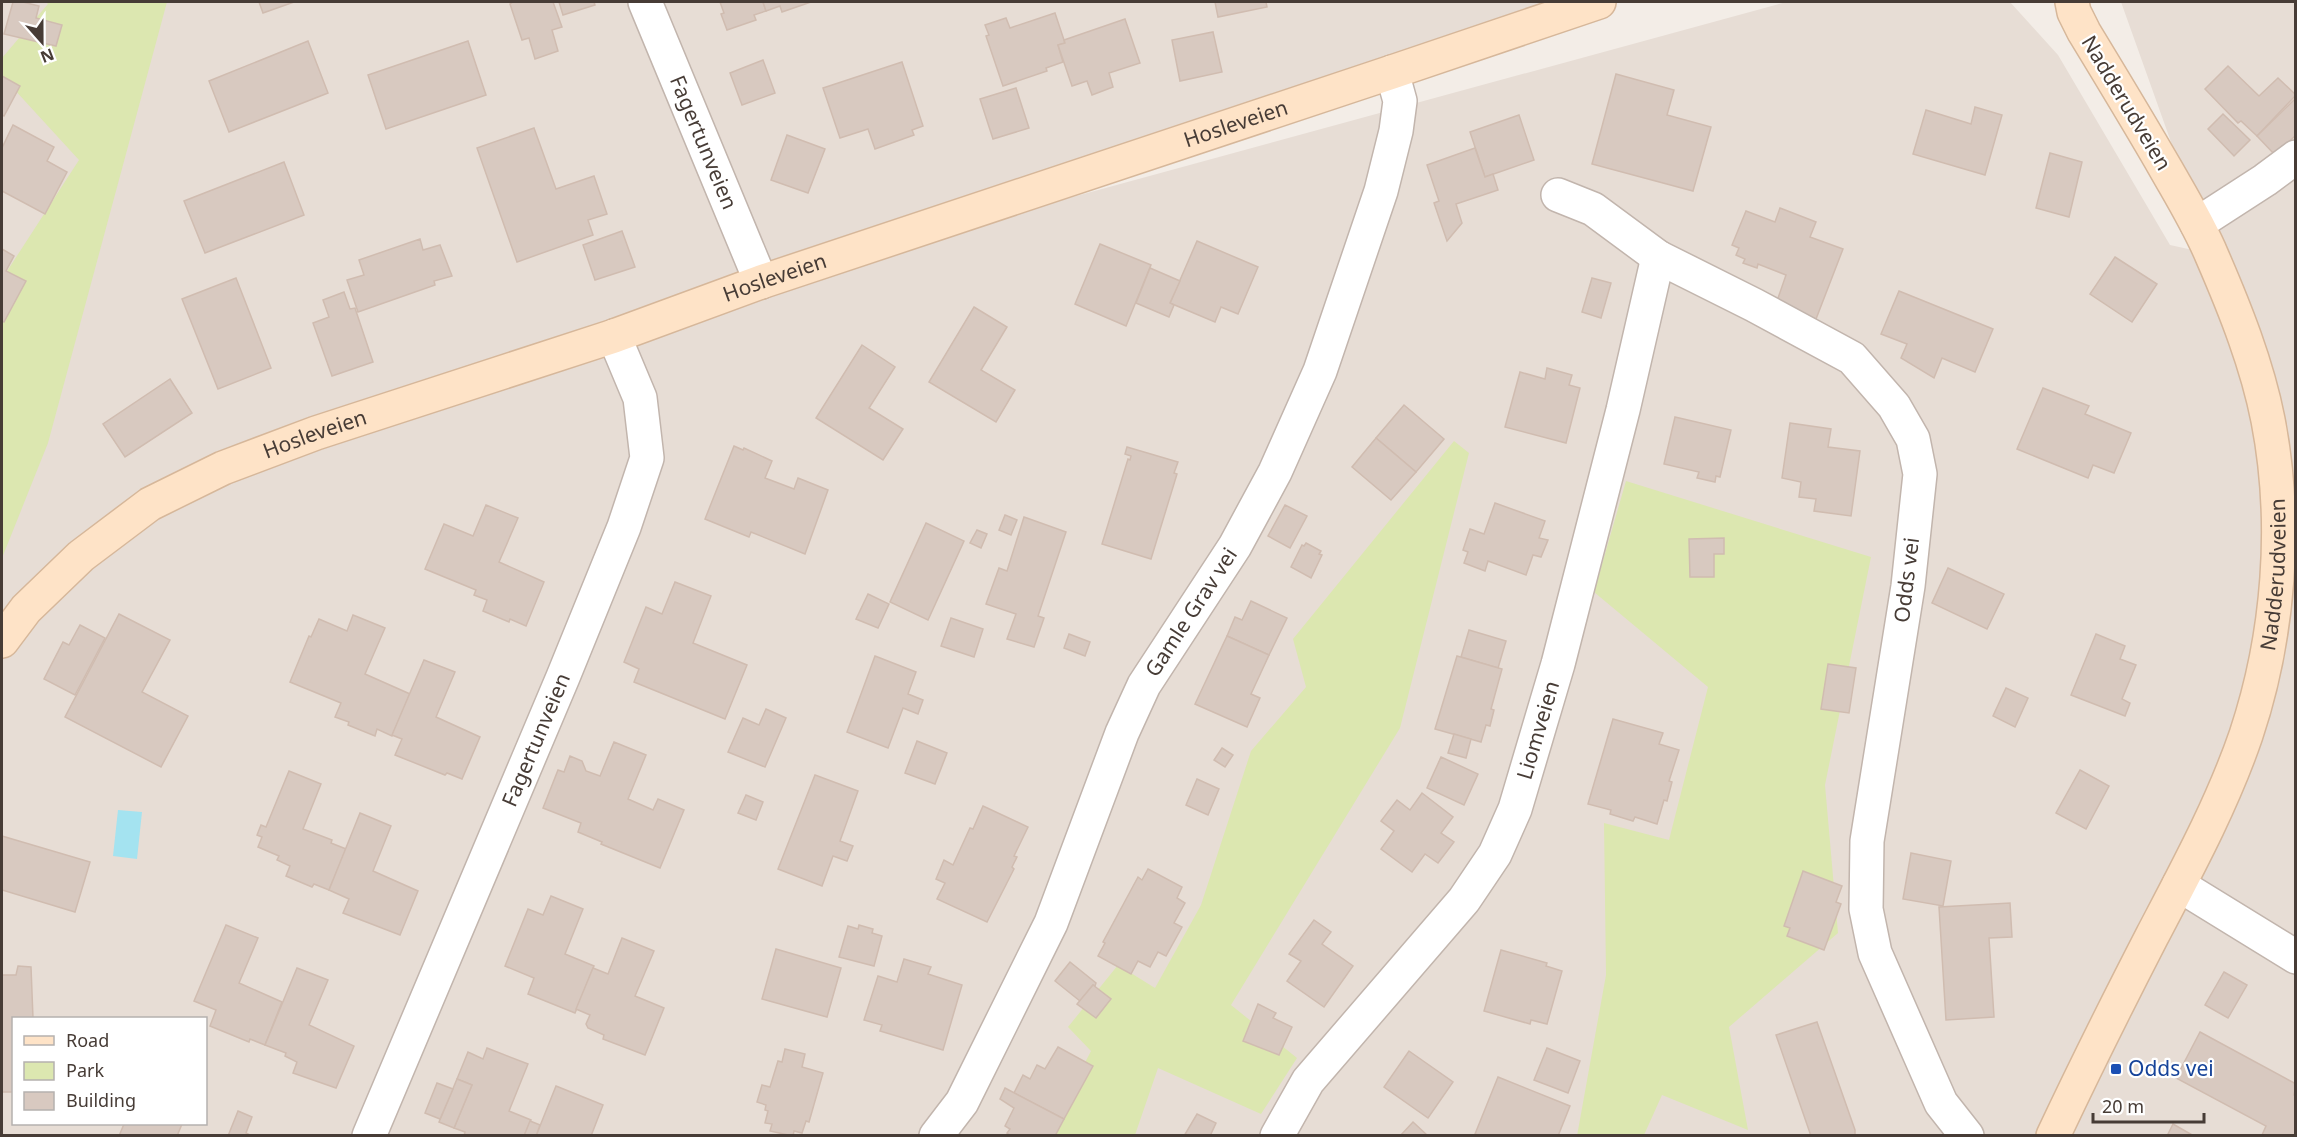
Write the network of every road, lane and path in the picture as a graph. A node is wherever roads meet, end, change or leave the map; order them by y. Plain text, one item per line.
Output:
1 (645, 2) edge
2 (1599, 2) edge
3 (2069, 5) edge
4 (1392, 72) junction
5 (2295, 157) edge
6 (1558, 195) dead end
7 (2197, 224) junction
8 (1658, 257) junction
9 (761, 282) junction
10 (614, 336) junction
11 (2, 641) edge
12 (2179, 885) junction
13 (2295, 957) edge
14 (369, 1136) edge
15 (936, 1136) edge
16 (1277, 1136) edge
17 (1967, 1136) edge
18 (2054, 1136) edge

1 - 9 street, Fagertunveien
2 - 4 main road, Hosleveien
3 - 7 main road, Nadderudveien
4 - 9 main road, Hosleveien
4 - 15 street, Gamle Grav vei
5 - 7 street
6 - 8 street, Odds vei
7 - 12 main road, Nadderudveien
8 - 16 street, Liomveien
8 - 17 street, Odds vei
9 - 10 main road, Hosleveien
10 - 11 main road, Hosleveien
10 - 14 street, Fagertunveien
12 - 13 street
12 - 18 main road, Nadderudveien

